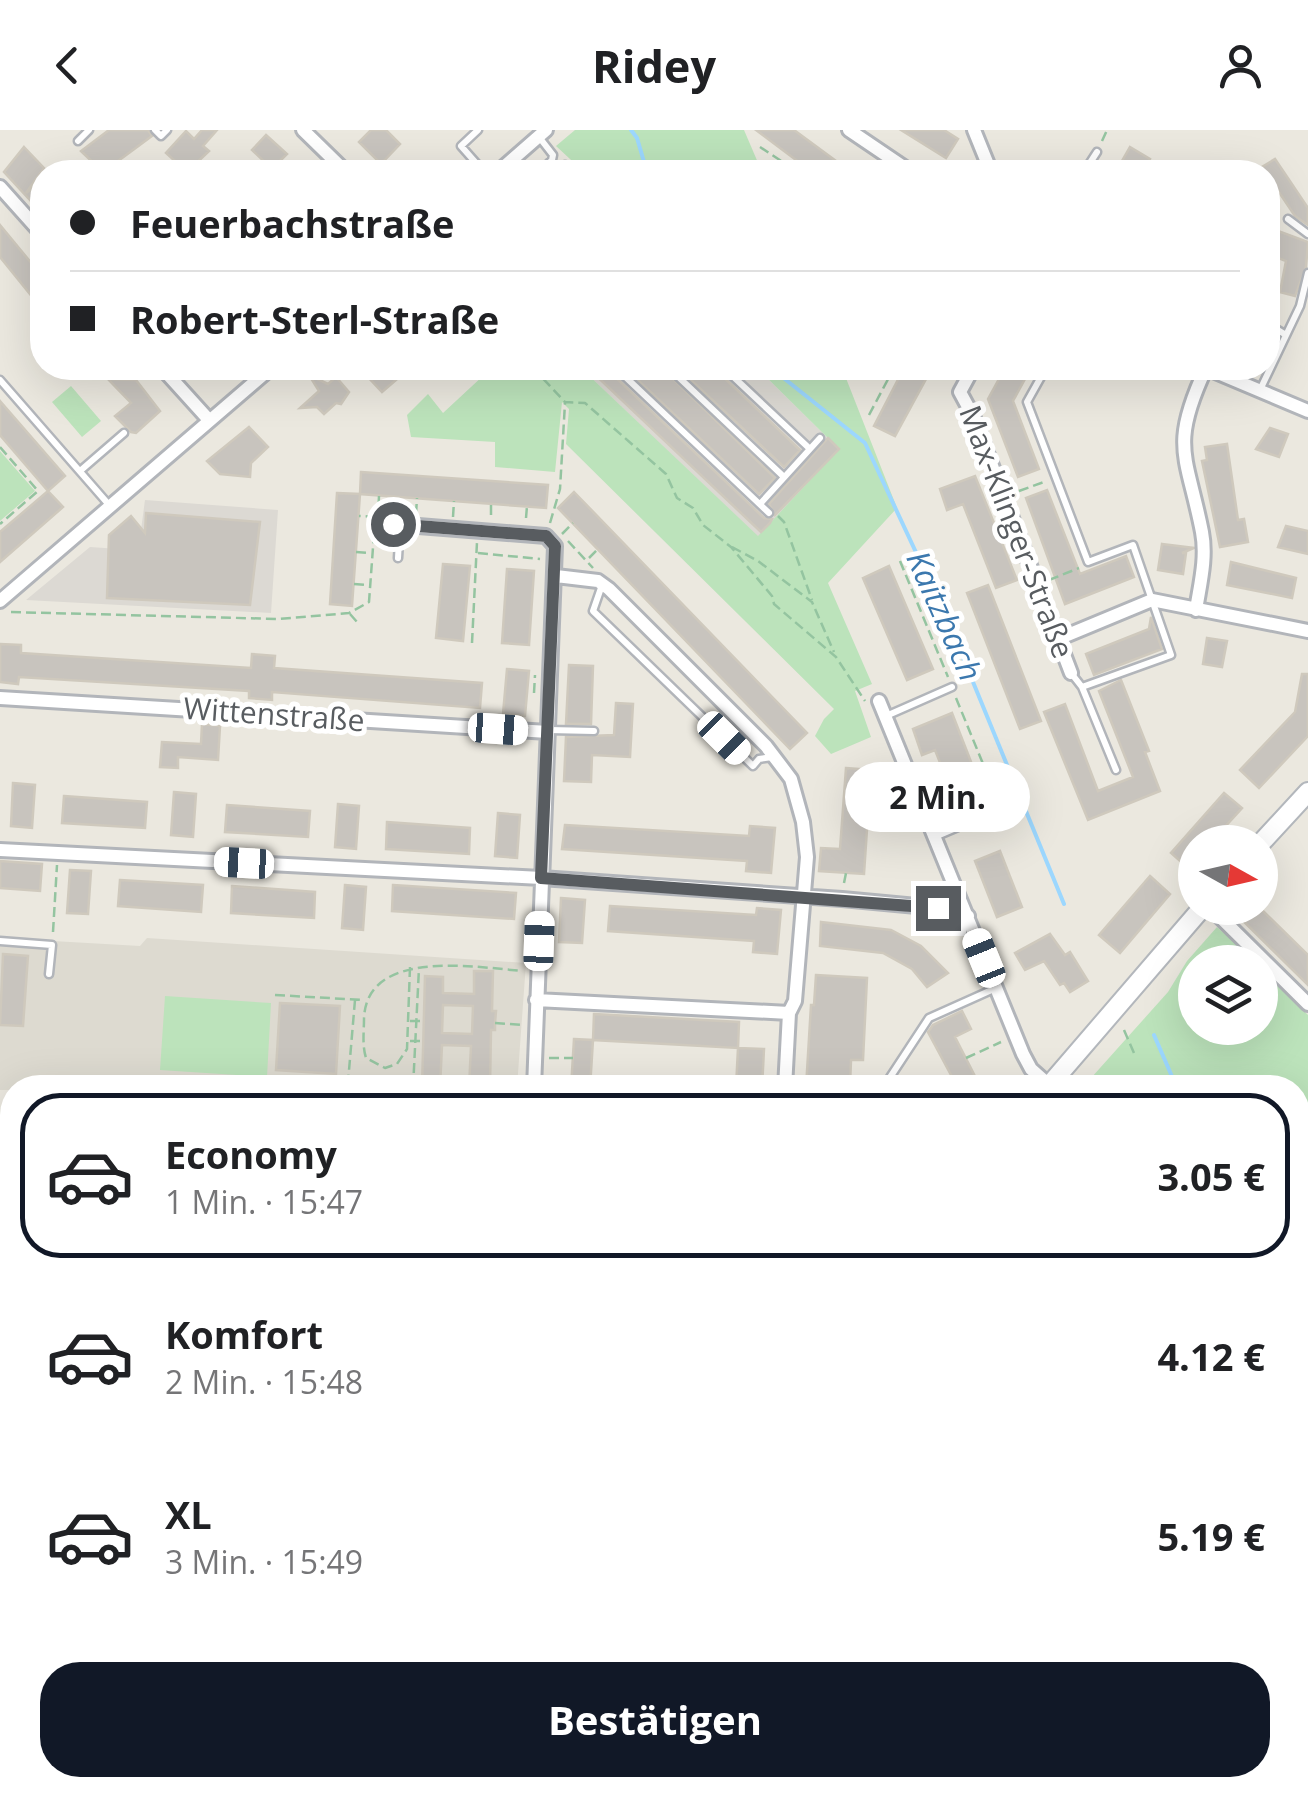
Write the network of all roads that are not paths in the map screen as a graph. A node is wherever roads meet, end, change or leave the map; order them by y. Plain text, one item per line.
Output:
1 (88, 130) edge
2 (155, 130) edge
3 (167, 130) edge
4 (303, 130) edge
5 (478, 130) edge
6 (849, 130) edge
7 (974, 130) edge
8 (542, 133) edge
9 (78, 141) dead end
10 (1097, 152) road end
11 (334, 160) edge
12 (473, 160) edge
13 (512, 160) edge
14 (552, 160) edge
15 (893, 160) edge
16 (986, 160) edge
17 (1092, 160) edge
18 (0, 187) edge
19 (1288, 219) dead end
20 (30, 221) edge
21 (1308, 234) edge
22 (1308, 273) edge
23 (1280, 331) edge
24 (1286, 335) junction
25 (1280, 348) edge
26 (0, 380) edge
27 (173, 380) edge
28 (257, 380) edge
29 (629, 380) edge
30 (682, 380) edge
31 (737, 380) edge
32 (966, 380) edge
33 (1039, 380) edge
34 (1200, 380) edge
35 (1232, 380) edge
36 (1265, 380) edge
37 (1259, 392) junction
38 (1308, 411) edge
39 (209, 420) junction
40 (124, 433) dead end
41 (820, 438) dead end
42 (810, 449) junction
43 (80, 472) junction
44 (784, 477) junction
45 (760, 504) junction
46 (110, 506) junction
47 (773, 514) road end
48 (396, 524) joint
49 (398, 558) dead end
50 (556, 576) junction
51 (606, 586) junction
52 (1152, 600) junction
53 (0, 601) edge
54 (1196, 610) junction
55 (1308, 631) edge
56 (1058, 639) junction
57 (1071, 673) joint
58 (1082, 687) junction
59 (952, 688) road end
60 (0, 698) edge
61 (880, 701) road end
62 (886, 716) junction
63 (548, 731) junction
64 (594, 731) dead end
65 (775, 756) junction
66 (1116, 770) dead end
67 (1308, 792) edge
68 (977, 820) dead end
69 (1278, 825) edge
70 (934, 834) junction
71 (0, 850) edge
72 (541, 878) junction
73 (803, 897) junction
74 (968, 916) junction
75 (1187, 925) edge
76 (1228, 925) edge
77 (0, 941) edge
78 (49, 974) dead end
79 (996, 988) junction
80 (536, 1000) junction
81 (1308, 1004) edge
82 (789, 1013) junction
83 (534, 1075) edge
84 (786, 1075) edge
85 (892, 1075) edge
86 (1036, 1075) edge
87 (1058, 1075) edge

1 - 9 lane
2 - 3 lane
4 - 11 street
5 - 12 lane
6 - 15 street
7 - 16 street
8 - 13 street
8 - 14 lane
10 - 17 lane
18 - 20 street
19 - 21 lane
22 - 24 lane
23 - 24 lane
24 - 25 lane
26 - 43 lane
27 - 39 street
28 - 39 street
29 - 45 lane
30 - 44 lane
31 - 42 lane
32 - 56 street, Max-Klinger-Straße
33 - 52 lane
34 - 54 street
35 - 37 street
36 - 37 lane
37 - 38 street
39 - 46 street
40 - 43 lane
41 - 42 lane
42 - 44 lane
43 - 46 lane
44 - 45 lane
45 - 47 lane
46 - 53 street
48 - 49 lane
48 - 50 street
50 - 51 street
50 - 63 street
51 - 65 street
51 - 65 lane
52 - 54 street
52 - 56 street
52 - 58 lane
54 - 55 street
56 - 57 street, Max-Klinger-Straße
57 - 58 lane
58 - 66 lane
59 - 62 lane
60 - 63 street, Wittenstraße
61 - 62 street
62 - 70 street
63 - 64 lane
63 - 72 street
65 - 73 street
67 - 69 main road
68 - 70 lane
70 - 74 street
71 - 72 street
72 - 73 street
72 - 80 street
73 - 74 street
73 - 82 street
74 - 79 street
75 - 87 main road
76 - 81 street
77 - 78 lane
79 - 85 lane
79 - 86 street
80 - 82 street
80 - 83 street
82 - 84 street

